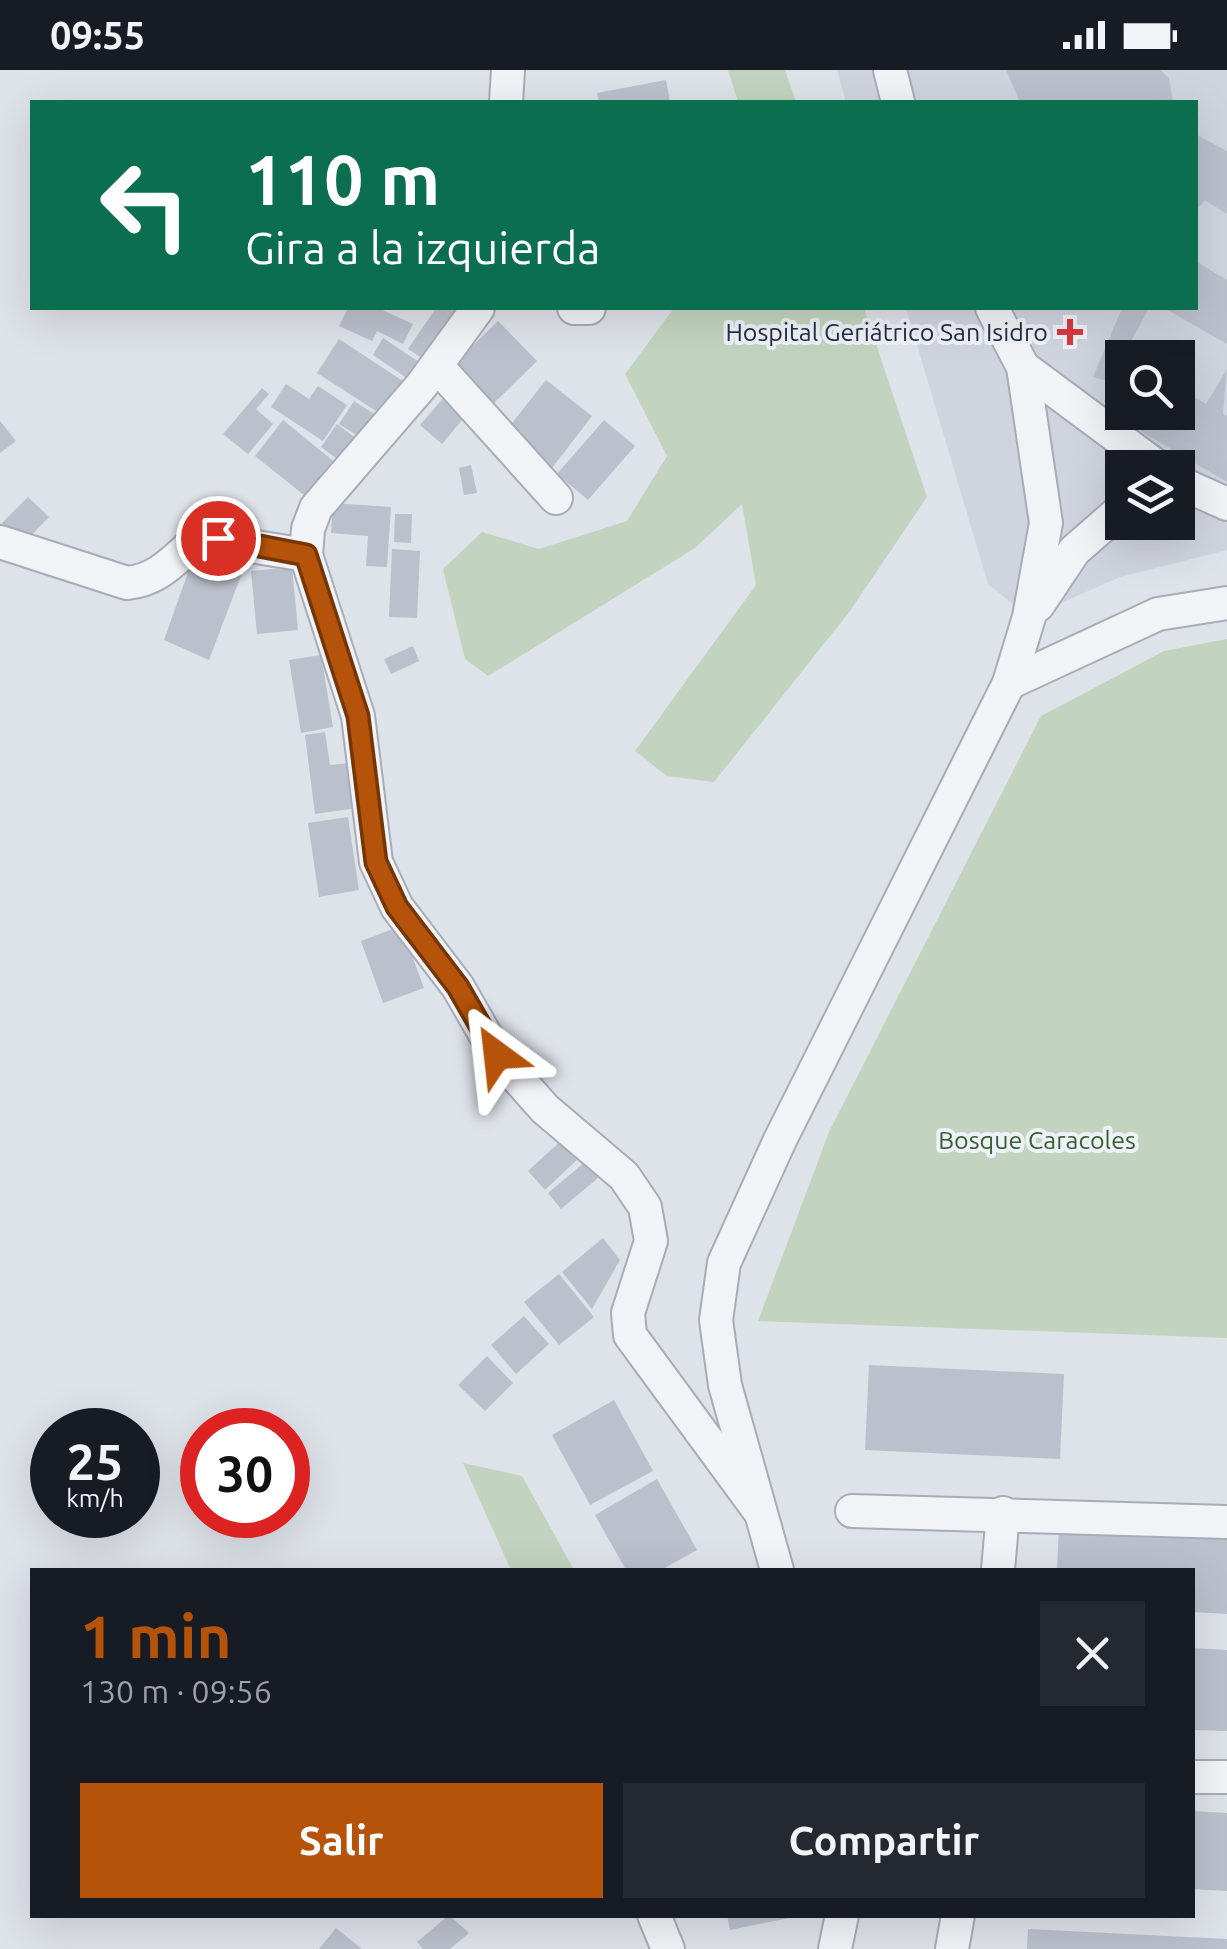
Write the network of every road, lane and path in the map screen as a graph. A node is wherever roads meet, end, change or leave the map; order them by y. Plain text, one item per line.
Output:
1 (508, 70) edge
2 (890, 70) edge
3 (506, 100) edge
4 (898, 100) edge
5 (477, 310) edge
6 (993, 310) edge
7 (437, 366) junction
8 (1023, 367) junction
9 (1135, 450) edge
10 (1195, 490) edge
11 (556, 498) dead end
12 (1227, 504) edge
13 (1105, 524) edge
14 (0, 542) edge
15 (306, 555) junction
16 (1227, 603) edge
17 (1030, 617) junction
18 (1010, 683) junction
19 (852, 1511) dead end
20 (760, 1512) junction
21 (1003, 1513) junction
22 (1227, 1522) edge
23 (776, 1568) edge
24 (998, 1568) edge
25 (1195, 1777) edge
26 (1227, 1777) edge
27 (655, 1918) edge
28 (841, 1918) edge
29 (957, 1918) edge
30 (668, 1949) edge
31 (835, 1949) edge
32 (952, 1949) edge

1 - 3 street
2 - 4 street
5 - 7 street
6 - 8 street
7 - 11 street
7 - 15 street
8 - 9 street
8 - 17 street
10 - 12 street
13 - 17 street
14 - 15 street
15 - 20 street
16 - 18 street
17 - 18 street
18 - 20 street
19 - 21 street
20 - 23 street
21 - 22 street
21 - 24 street
25 - 26 street
27 - 30 street
28 - 31 street
29 - 32 street

